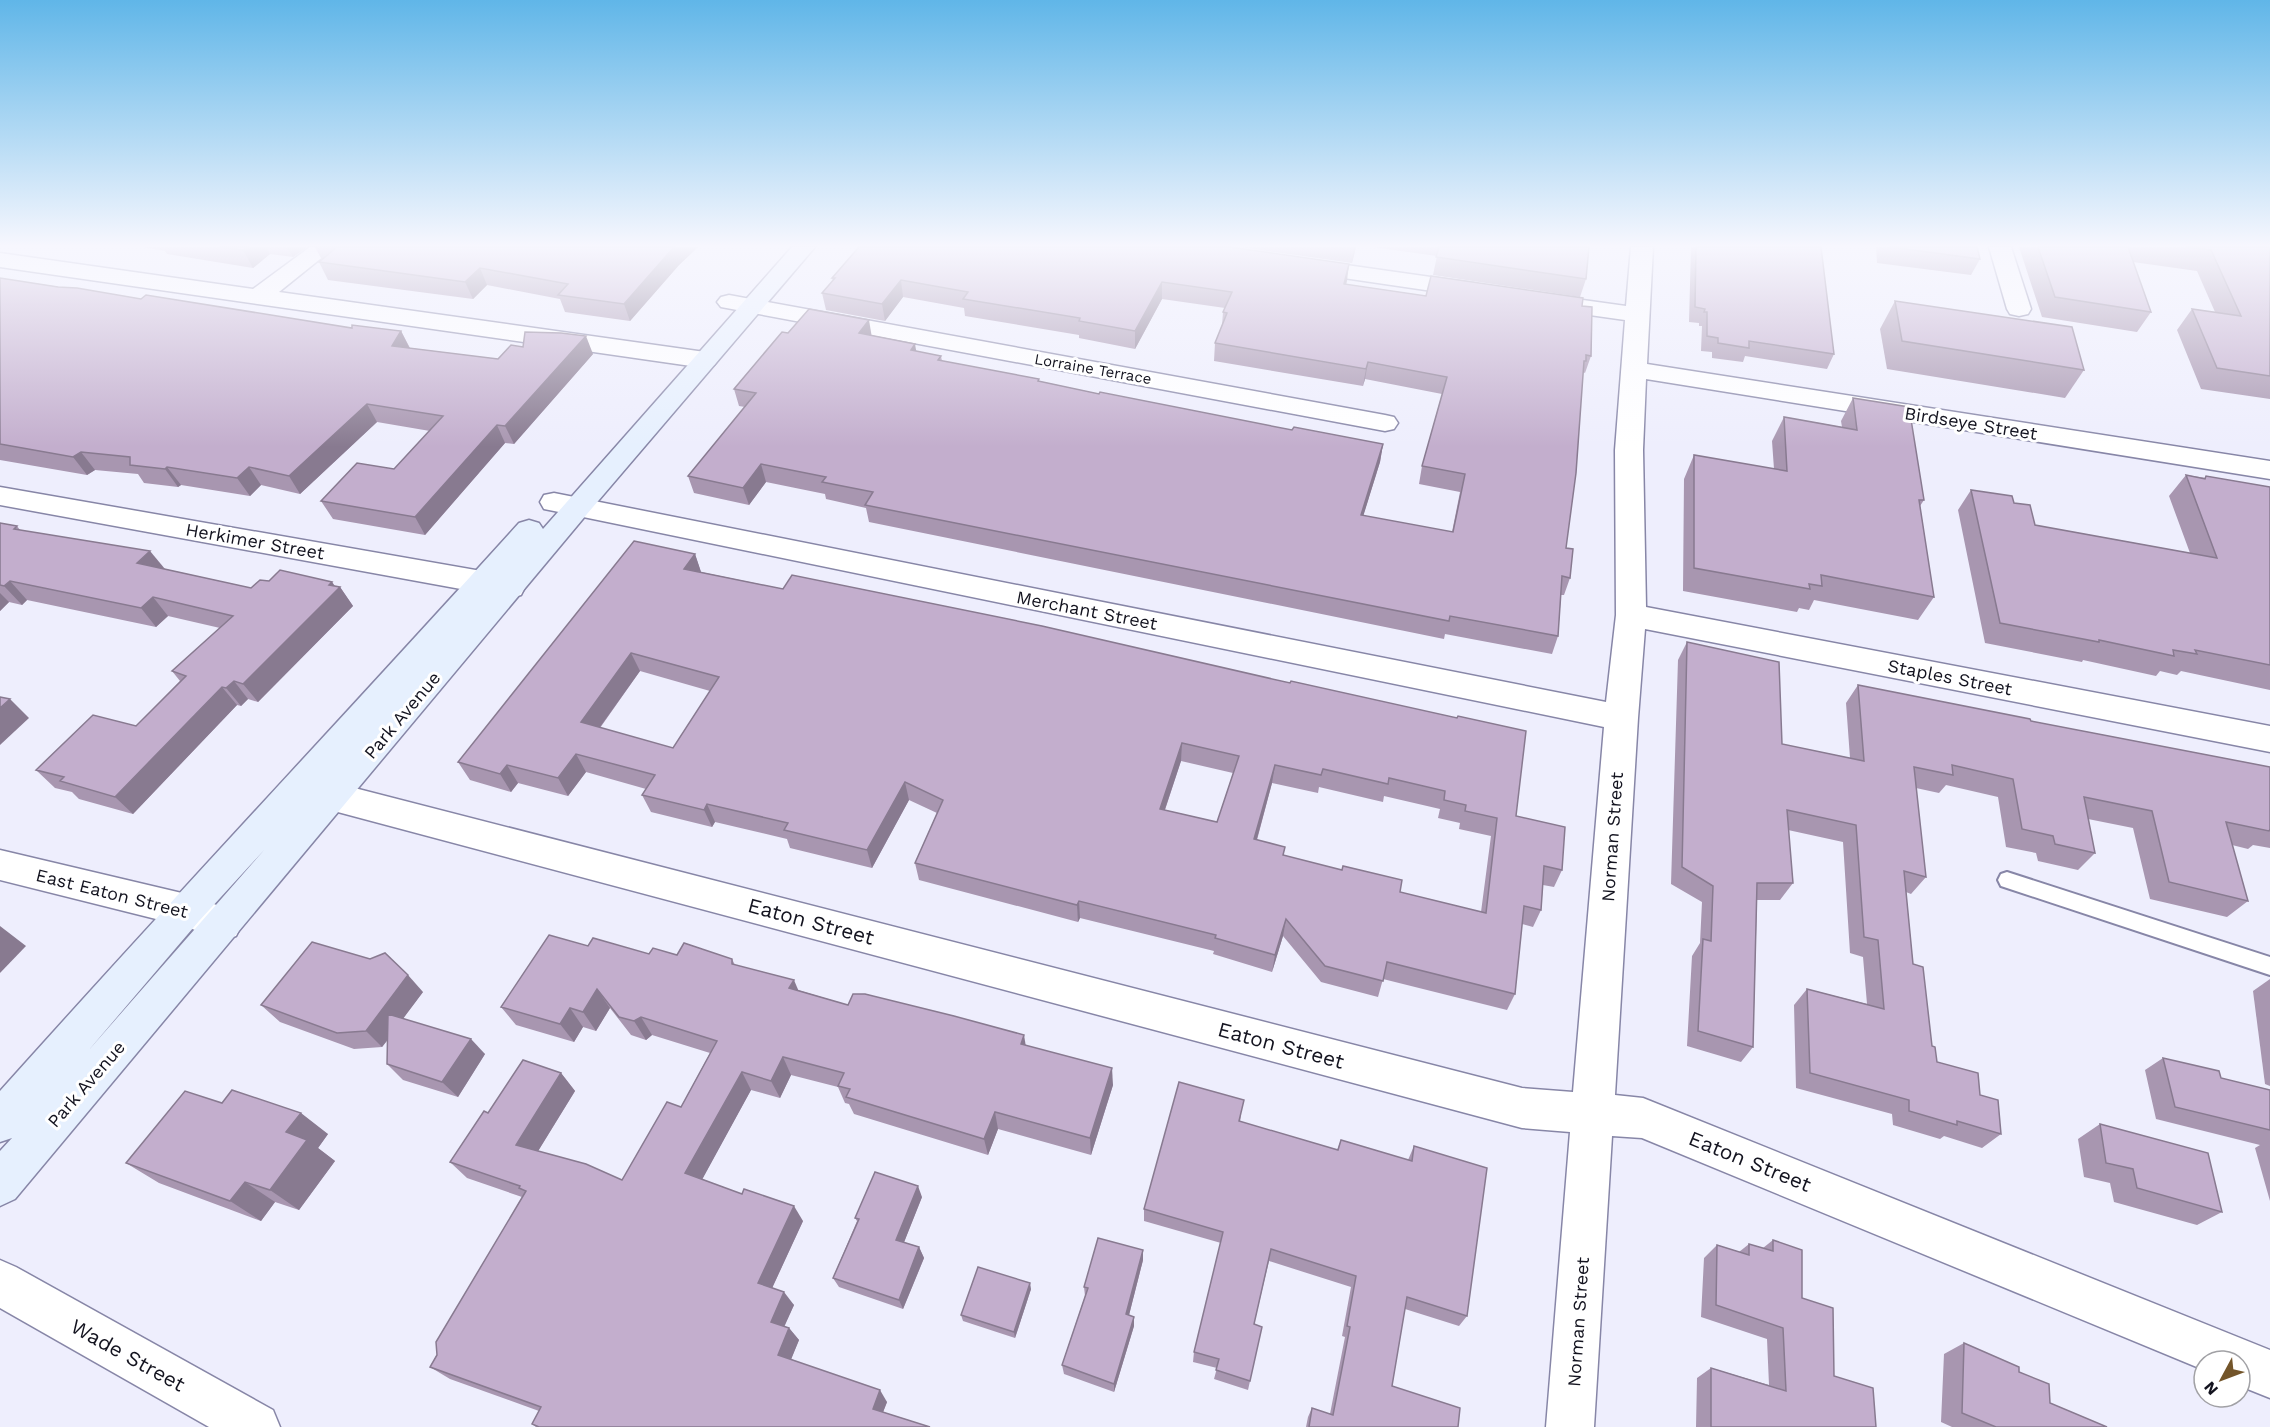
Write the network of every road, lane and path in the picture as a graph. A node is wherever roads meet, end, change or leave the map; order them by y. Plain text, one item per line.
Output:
1 (368, 314) edge
2 (733, 314) edge
3 (793, 314) edge
4 (1629, 314) edge
5 (1639, 315) joint
6 (693, 359) junction
7 (1636, 369) junction
8 (1385, 423) dead end
9 (2270, 470) edge
10 (0, 496) edge
11 (566, 504) junction
12 (496, 584) junction
13 (1631, 615) junction
14 (1621, 718) junction
15 (2270, 739) edge
16 (316, 792) junction
17 (0, 864) edge
18 (2007, 880) dead end
19 (186, 910) junction
20 (223, 924) junction
21 (2270, 966) edge
22 (1593, 1113) junction
23 (0, 1122) edge
24 (0, 1184) edge
25 (0, 1283) edge
26 (2210, 1349) edge
27 (2252, 1366) edge
28 (2270, 1374) edge
29 (256, 1427) edge
30 (1570, 1427) edge

1 - 6 street
2 - 6 main road, Park Avenue
3 - 8 street, Lorraine Terrace
4 - 5 street
5 - 7 street, Norman Street
6 - 11 main road, Park Avenue
7 - 9 street, Birdseye Street
7 - 13 street, Norman Street
10 - 12 street, Herkimer Street
11 - 12 main road, Park Avenue
11 - 14 street, Merchant Street
12 - 16 main road, Park Avenue
13 - 14 street, Norman Street
13 - 15 street, Staples Street
14 - 22 street, Norman Street
16 - 19 main road, Park Avenue
16 - 20 main road, Park Avenue
16 - 22 street, Eaton Street
17 - 19 street, East Eaton Street
18 - 21 lane
19 - 20 street, East Eaton Street
19 - 23 main road, Park Avenue
20 - 24 main road, Park Avenue
22 - 26 street, Eaton Street
22 - 30 street, Norman Street
25 - 29 street, Wade Street
27 - 28 street, Eaton Street

